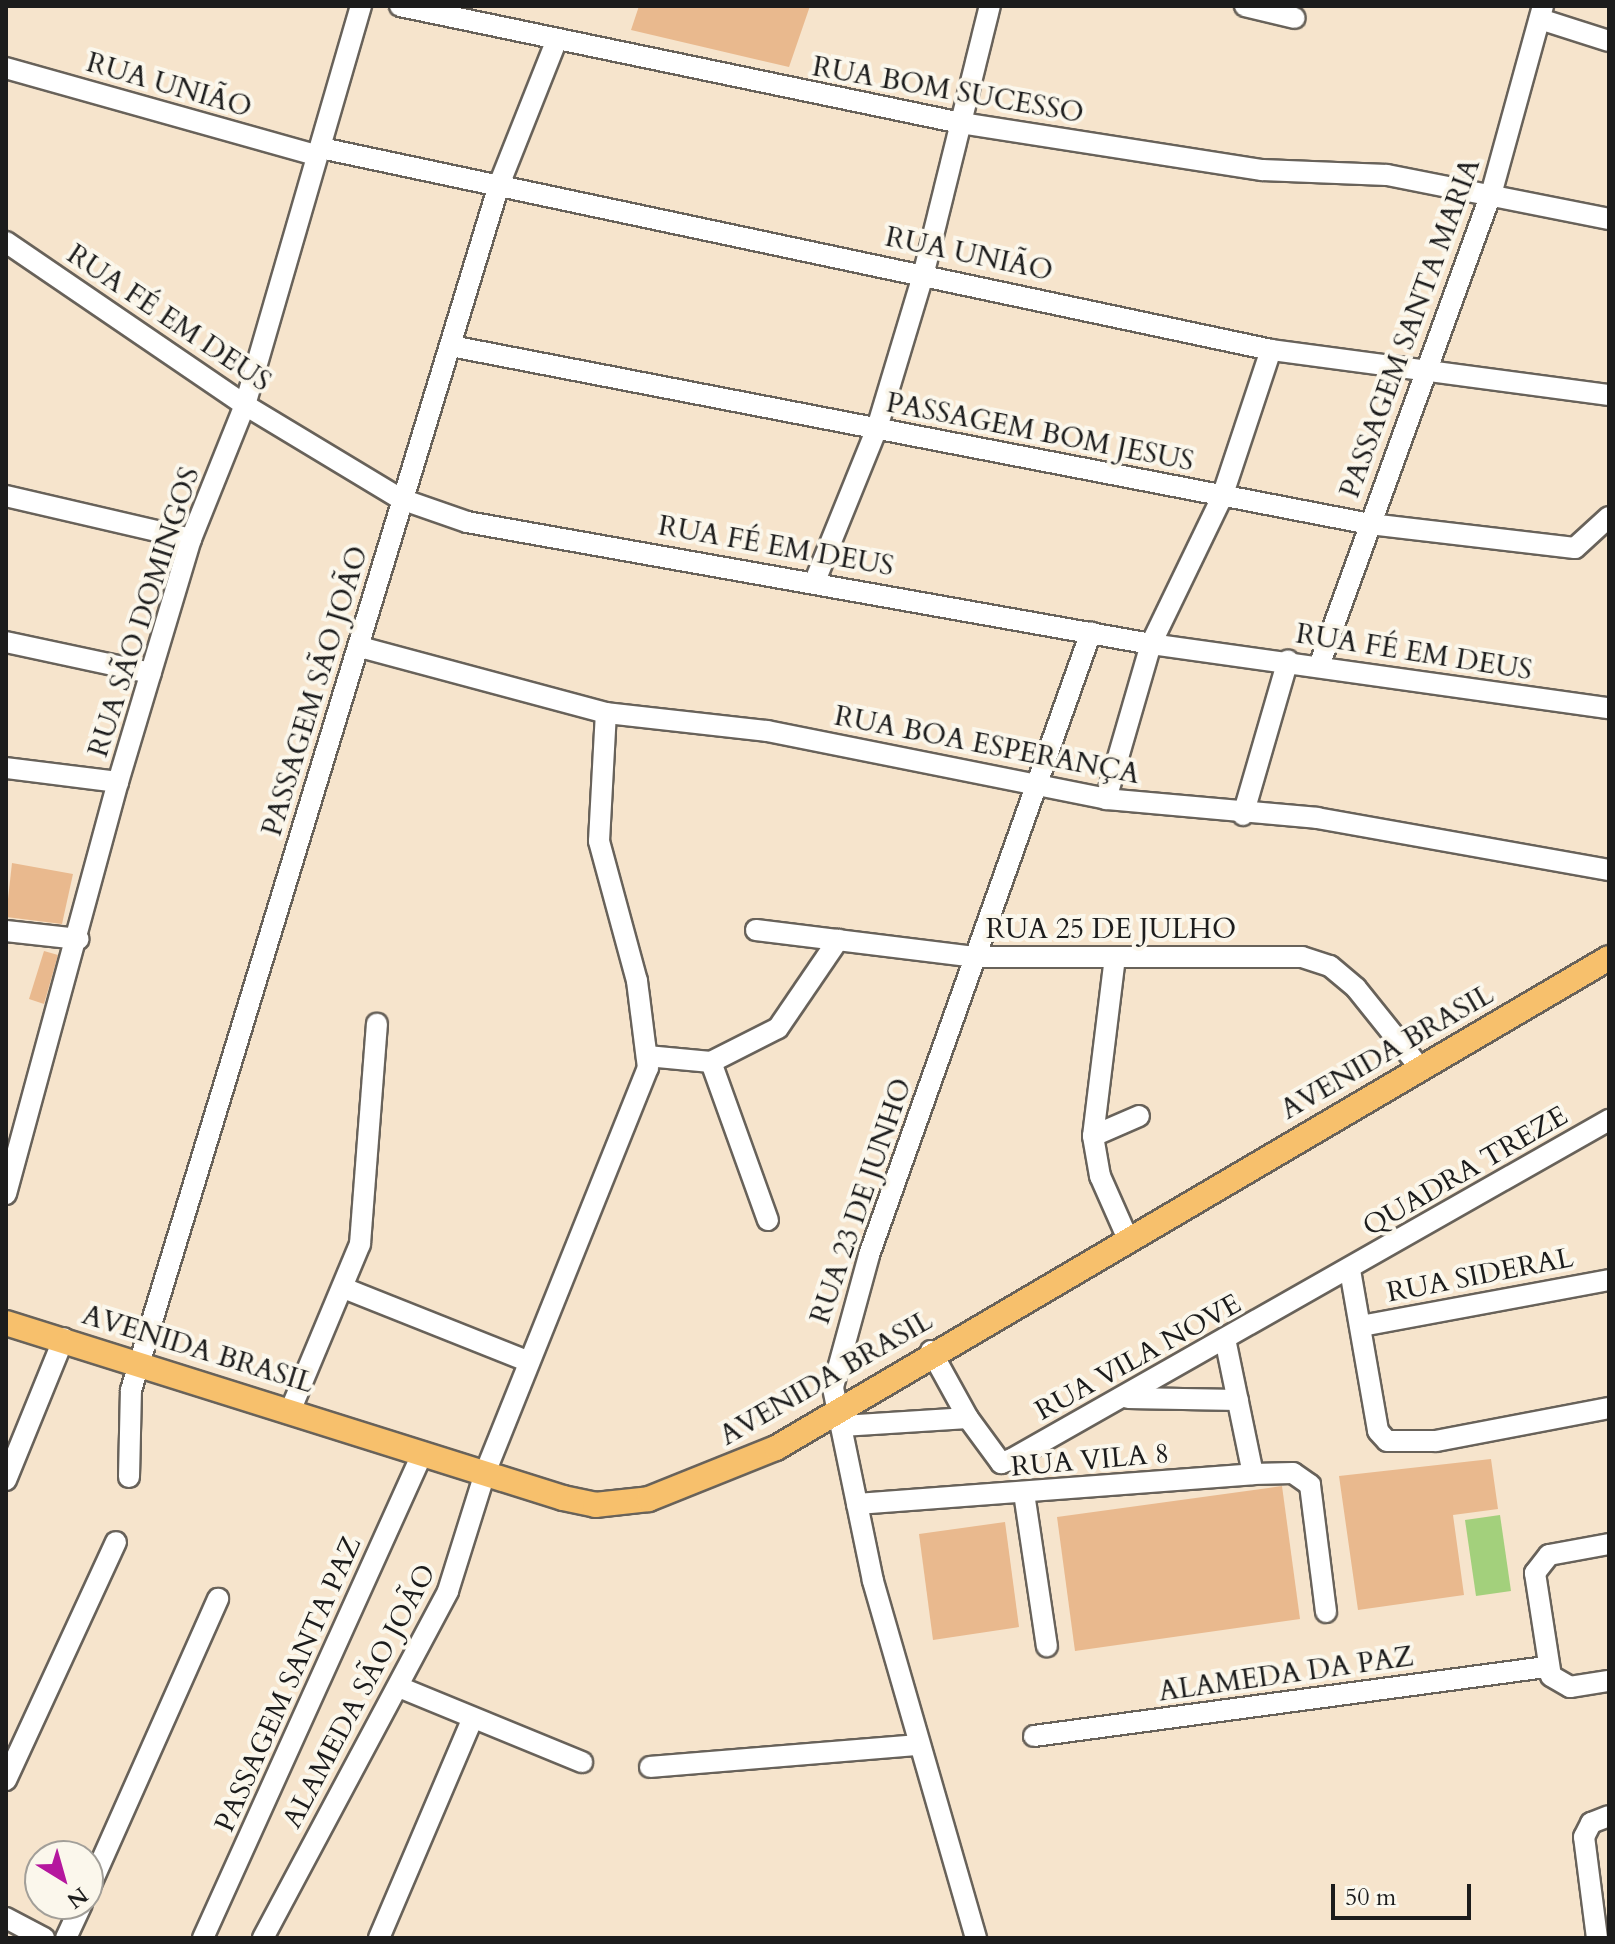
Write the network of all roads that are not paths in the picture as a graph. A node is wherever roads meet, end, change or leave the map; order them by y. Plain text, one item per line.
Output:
1 (361, 6) edge
2 (400, 6) edge
3 (990, 6) edge
4 (1245, 6) edge
5 (1542, 12) edge
6 (1295, 18) dead end
7 (1609, 41) edge
8 (556, 42) junction
9 (6, 68) edge
10 (961, 123) junction
11 (318, 151) junction
12 (499, 185) junction
13 (1492, 191) junction
14 (1609, 219) edge
15 (6, 242) edge
16 (924, 272) junction
17 (451, 346) junction
18 (1271, 350) junction
19 (1423, 374) junction
20 (1609, 395) edge
21 (245, 405) junction
22 (877, 428) junction
23 (6, 496) edge
24 (1222, 497) junction
25 (401, 499) junction
26 (1609, 517) edge
27 (1370, 524) junction
28 (191, 539) junction
29 (815, 581) junction
30 (1091, 632) junction
31 (6, 642) edge
32 (1151, 644) junction
33 (360, 647) junction
34 (1288, 660) junction
35 (1319, 666) junction
36 (151, 673) junction
37 (1609, 708) edge
38 (606, 713) junction
39 (6, 768) edge
40 (118, 782) junction
41 (1041, 787) junction
42 (1106, 799) junction
43 (1243, 815) junction
44 (1609, 870) edge
45 (756, 930) dead end
46 (6, 931) edge
47 (79, 939) junction
48 (838, 940) junction
49 (976, 957) junction
50 (1115, 957) junction
51 (1609, 958) edge
52 (377, 1024) dead end
53 (647, 1056) junction
54 (711, 1062) junction
55 (1420, 1068) junction
56 (1139, 1116) dead end
57 (1609, 1120) edge
58 (1093, 1136) junction
59 (15, 1143) edge
60 (6, 1194) edge
61 (768, 1220) dead end
62 (1127, 1237) junction
63 (1350, 1270) junction
64 (1609, 1280) edge
65 (346, 1289) junction
66 (6, 1323) edge
67 (1361, 1326) junction
68 (64, 1338) junction
69 (1225, 1339) junction
70 (931, 1351) junction
71 (140, 1361) junction
72 (529, 1362) junction
73 (1128, 1398) junction
74 (1238, 1400) junction
75 (1609, 1408) edge
76 (291, 1409) junction
77 (968, 1418) junction
78 (837, 1420) junction
79 (423, 1452) junction
80 (1001, 1463) junction
81 (485, 1473) junction
82 (1253, 1474) junction
83 (129, 1477) dead end
84 (6, 1480) edge
85 (1015, 1494) junction
86 (857, 1504) junction
87 (116, 1542) dead end
88 (1609, 1544) edge
89 (218, 1599) dead end
90 (1326, 1612) dead end
91 (1047, 1646) dead end
92 (1546, 1667) junction
93 (1609, 1681) edge
94 (399, 1687) junction
95 (473, 1718) junction
96 (1034, 1736) dead end
97 (918, 1745) junction
98 (582, 1762) dead end
99 (650, 1767) dead end
100 (6, 1780) edge
101 (1609, 1816) edge
102 (104, 1855) edge
103 (6, 1918) edge
104 (44, 1938) edge
105 (203, 1938) edge
106 (263, 1938) edge
107 (379, 1938) edge
108 (976, 1938) edge
109 (1597, 1938) edge

1 - 11 street, RUA SÃO DOMINGOS
2 - 8 street, RUA BOM SUCESSO
3 - 10 street
4 - 6 street
5 - 7 street
5 - 13 street, PASSAGEM SANTA MARIA
8 - 10 street, RUA BOM SUCESSO
8 - 12 street, PASSAGEM SÃO JOÃO
9 - 11 street, RUA UNIÃO
10 - 13 street, RUA BOM SUCESSO
10 - 16 street
11 - 12 street, RUA UNIÃO
11 - 21 street, RUA SÃO DOMINGOS
12 - 16 street, RUA UNIÃO
12 - 17 street, PASSAGEM SÃO JOÃO
13 - 14 street, RUA BOM SUCESSO
13 - 19 street, PASSAGEM SANTA MARIA
15 - 21 street, RUA FÉ EM DEUS
16 - 18 street, RUA UNIÃO
16 - 22 street
17 - 22 street, PASSAGEM BOM JESUS
17 - 25 street, PASSAGEM SÃO JOÃO
18 - 19 street, RUA UNIÃO
18 - 24 street
19 - 20 street, RUA UNIÃO
19 - 27 street, PASSAGEM SANTA MARIA
21 - 25 street, RUA FÉ EM DEUS
21 - 28 street, RUA SÃO DOMINGOS
22 - 24 street, PASSAGEM BOM JESUS
22 - 29 street
23 - 28 street
24 - 27 street, PASSAGEM BOM JESUS
24 - 32 street
25 - 29 street, RUA FÉ EM DEUS
25 - 33 street, PASSAGEM SÃO JOÃO
26 - 27 street, PASSAGEM BOM JESUS
27 - 35 street, PASSAGEM SANTA MARIA
28 - 36 street, RUA SÃO DOMINGOS
29 - 30 street, RUA FÉ EM DEUS
30 - 32 street, RUA FÉ EM DEUS
30 - 41 street, RUA 23 DE JUNHO
31 - 36 street
32 - 34 street, RUA FÉ EM DEUS
32 - 42 street
33 - 38 street, RUA BOA ESPERANÇA
33 - 71 street, PASSAGEM SÃO JOÃO
34 - 35 street, RUA FÉ EM DEUS
34 - 43 street
35 - 37 street, RUA FÉ EM DEUS
36 - 40 street, RUA SÃO DOMINGOS
38 - 41 street, RUA BOA ESPERANÇA
38 - 53 street
39 - 40 street
40 - 47 street, RUA SÃO DOMINGOS
41 - 42 street, RUA BOA ESPERANÇA
41 - 49 street, RUA 23 DE JUNHO
42 - 43 street, RUA BOA ESPERANÇA
43 - 44 street, RUA BOA ESPERANÇA
45 - 48 street, RUA 25 DE JULHO
46 - 47 street
47 - 59 street, RUA SÃO DOMINGOS
48 - 49 street, RUA 25 DE JULHO
48 - 54 street
49 - 50 street, RUA 25 DE JULHO
49 - 78 street, RUA 23 DE JUNHO
50 - 55 street, RUA 25 DE JULHO
50 - 58 street
51 - 55 main road, AVENIDA BRASIL
52 - 65 street
53 - 54 street
53 - 72 street, ALAMEDA SÃO JOÃO
54 - 61 street
55 - 62 main road, AVENIDA BRASIL
56 - 58 street
57 - 63 street, QUADRA TREZE
58 - 62 street
59 - 60 street, RUA SÃO DOMINGOS
62 - 70 main road, AVENIDA BRASIL
63 - 67 street
63 - 69 street, RUA VILA NOVE
64 - 67 street, RUA SIDERAL
65 - 72 street
65 - 76 street
66 - 68 main road, AVENIDA BRASIL
67 - 75 street
68 - 71 main road, AVENIDA BRASIL
68 - 84 street
69 - 73 street, RUA VILA NOVE
69 - 74 street
70 - 77 street
70 - 78 main road, AVENIDA BRASIL
71 - 76 main road, AVENIDA BRASIL
71 - 83 street, PASSAGEM SÃO JOÃO
72 - 81 street, ALAMEDA SÃO JOÃO
73 - 74 street
73 - 80 street, RUA VILA NOVE
74 - 82 street
76 - 79 main road, AVENIDA BRASIL
77 - 78 street
77 - 80 street
78 - 81 main road, AVENIDA BRASIL
78 - 86 street, RUA 23 DE JUNHO
79 - 81 main road, AVENIDA BRASIL
79 - 105 street, PASSAGEM SANTA PAZ
80 - 85 street
81 - 94 street, ALAMEDA SÃO JOÃO
82 - 85 street, RUA VILA 8
82 - 90 street, RUA VILA 8
85 - 86 street, RUA VILA 8
85 - 91 street
86 - 97 street, RUA 23 DE JUNHO
87 - 100 street
88 - 92 street
89 - 102 street
92 - 93 street
92 - 96 street, ALAMEDA DA PAZ
94 - 95 street
94 - 106 street, ALAMEDA SÃO JOÃO
95 - 98 street
95 - 107 street
97 - 99 street
97 - 108 street, RUA 23 DE JUNHO
101 - 109 street
103 - 104 street

